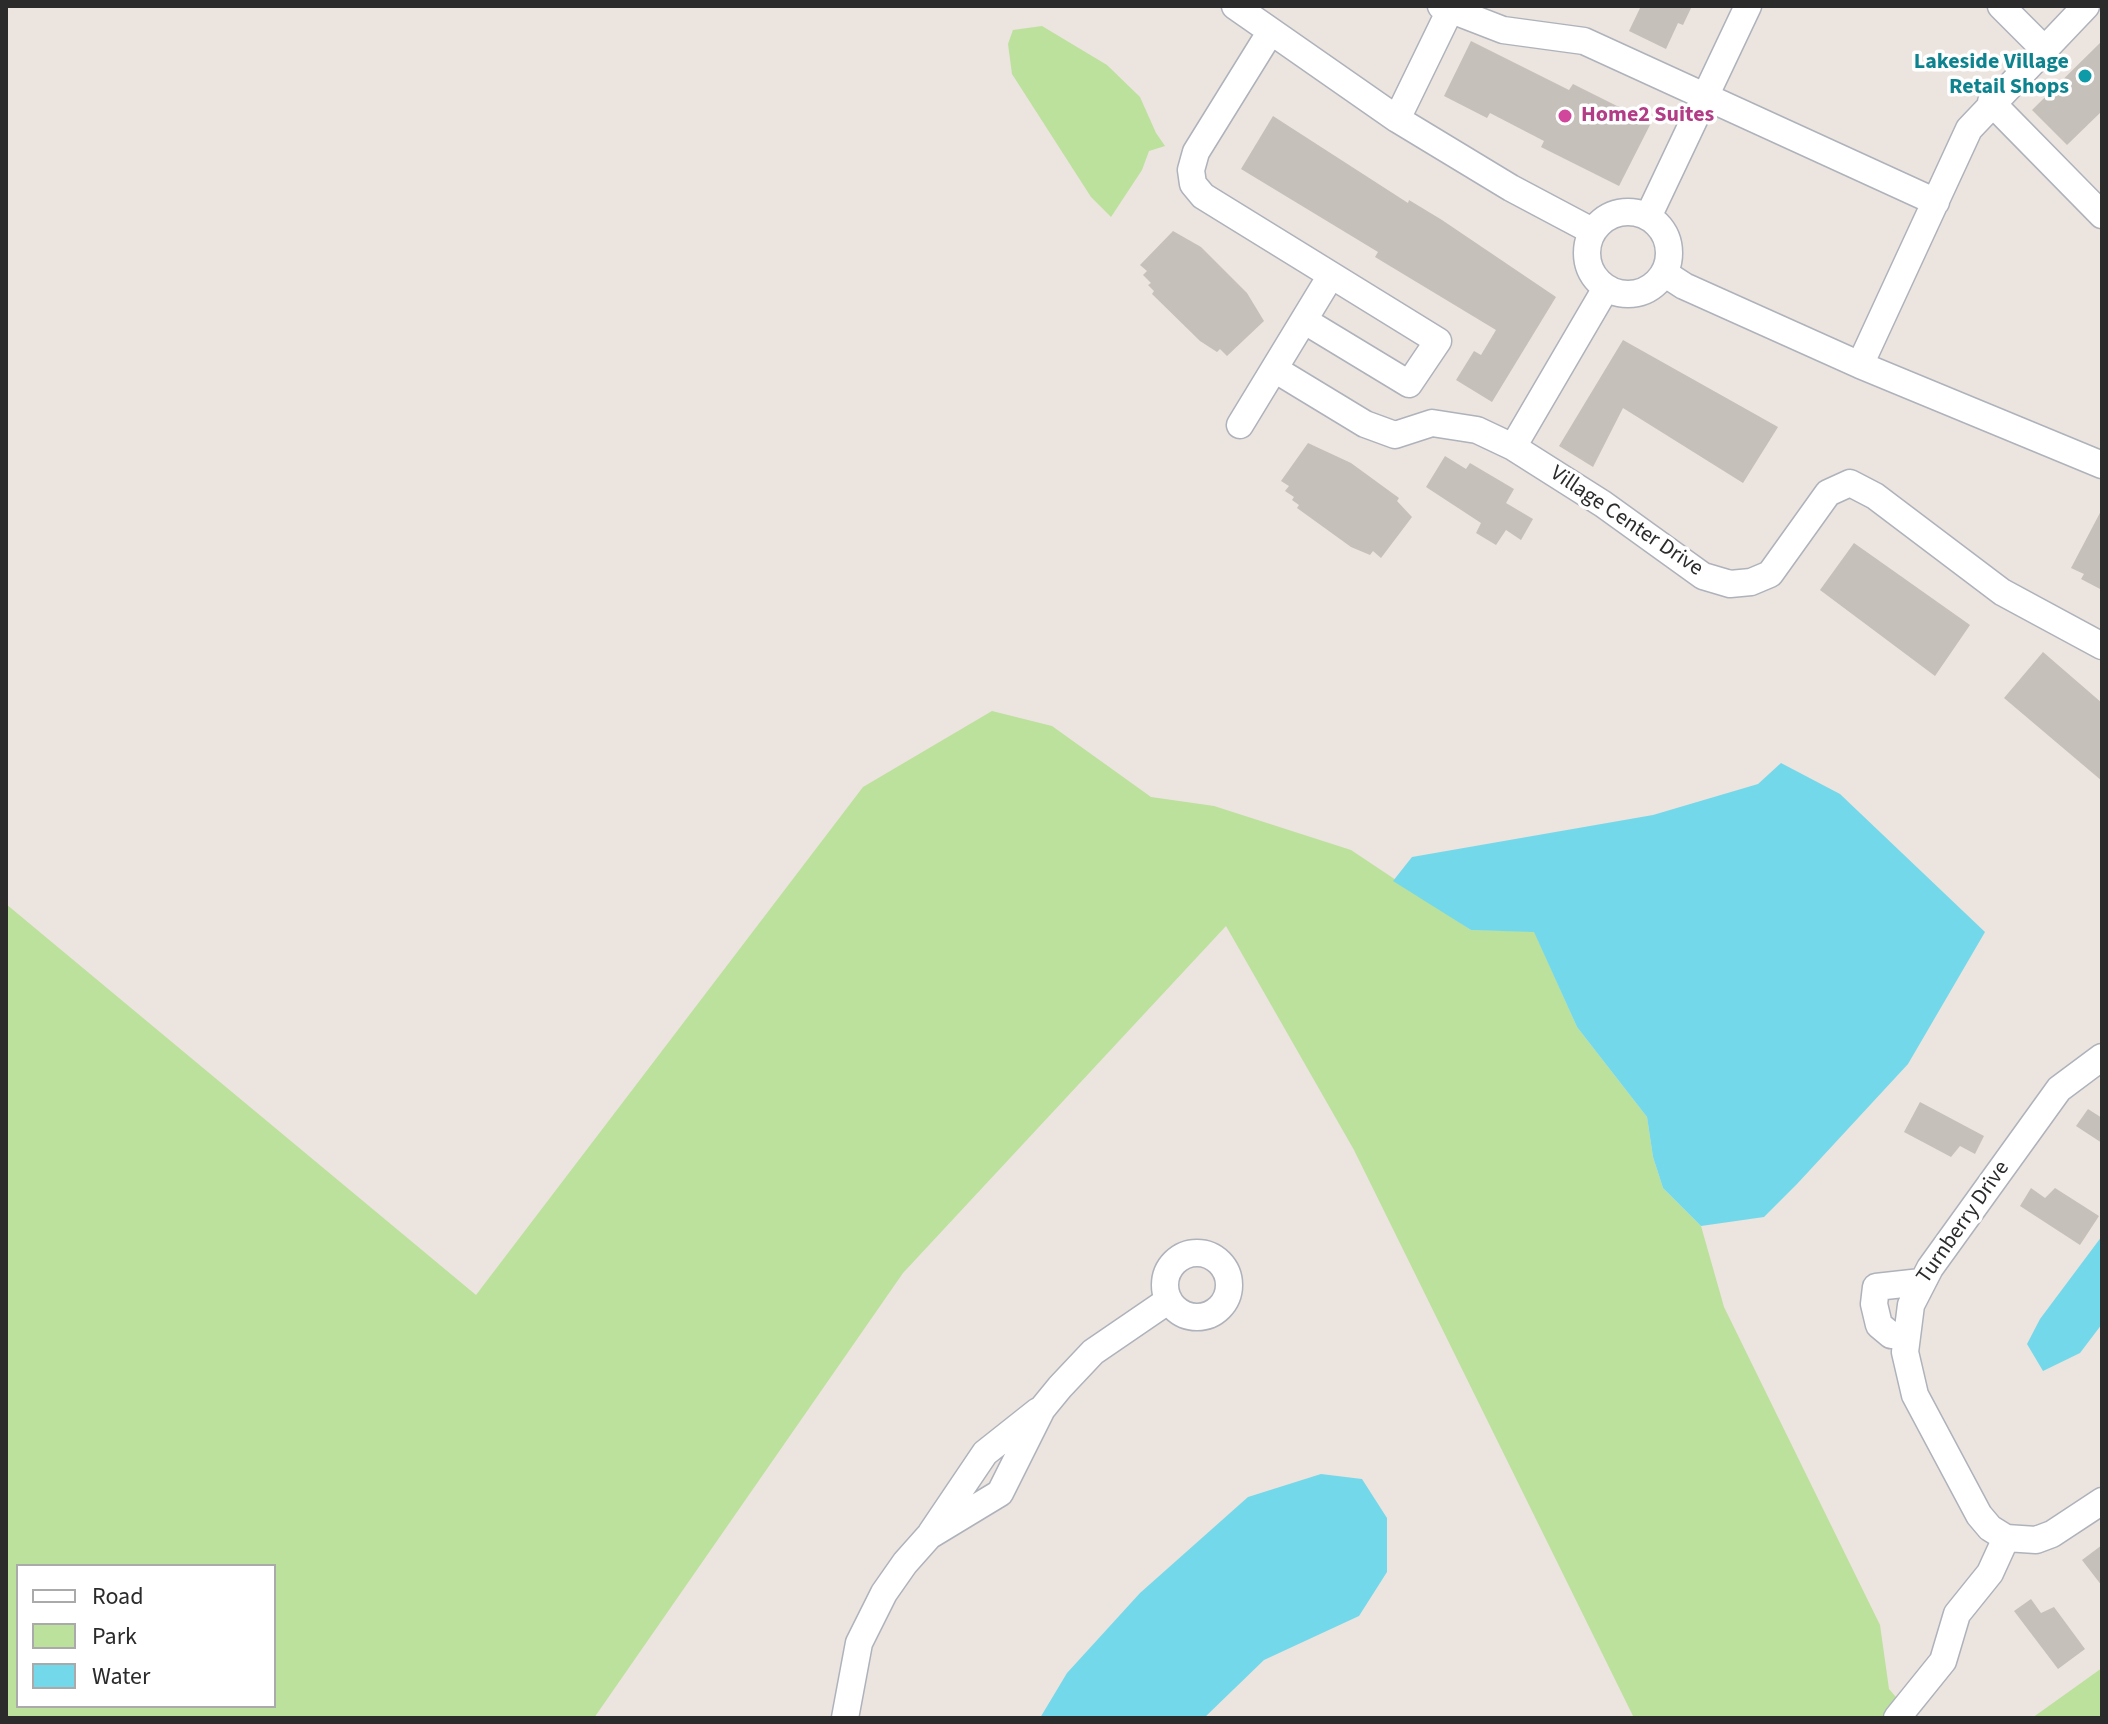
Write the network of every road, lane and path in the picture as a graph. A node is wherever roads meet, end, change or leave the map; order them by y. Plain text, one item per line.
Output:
1 (1235, 6) edge
2 (1748, 6) edge
3 (2001, 6) edge
4 (2086, 6) edge
5 (1448, 7) edge
6 (1271, 31) junction
7 (2043, 48) junction
8 (1705, 96) junction
9 (1991, 102) junction
10 (1397, 119) junction
11 (1936, 202) junction
12 (2102, 215) edge
13 (1648, 217) junction
14 (1592, 231) junction
15 (1664, 273) junction
16 (1330, 277) junction
17 (1606, 288) junction
18 (1305, 321) junction
19 (1860, 365) junction
20 (1276, 370) junction
21 (1240, 425) dead end
22 (1513, 447) junction
23 (2102, 465) edge
24 (2102, 646) edge
25 (2102, 1057) edge
26 (1921, 1282) junction
27 (1169, 1300) dead end
28 (1906, 1334) junction
29 (1042, 1409) junction
30 (2102, 1501) edge
31 (929, 1536) junction
32 (2006, 1538) junction
33 (845, 1718) edge
34 (1897, 1718) edge

1 - 6 street
2 - 8 street
3 - 7 street
4 - 7 street
5 - 8 street
5 - 10 street
6 - 10 street
6 - 16 street
7 - 9 street
8 - 11 street
8 - 13 street
9 - 11 street
9 - 12 street
10 - 14 street
11 - 19 street
13 - 14 street
13 - 15 street
14 - 17 street
15 - 17 street
15 - 19 street
16 - 18 street
16 - 18 street
17 - 22 street
18 - 20 street
19 - 23 street
20 - 21 street
20 - 22 street, Village Center Drive
22 - 24 street, Village Center Drive
25 - 26 street, Turnberry Drive
26 - 28 street, Turnberry Drive
26 - 28 street
27 - 29 street
28 - 32 street, Turnberry Drive
29 - 31 street
29 - 31 street
30 - 32 street
31 - 33 street
32 - 34 street

